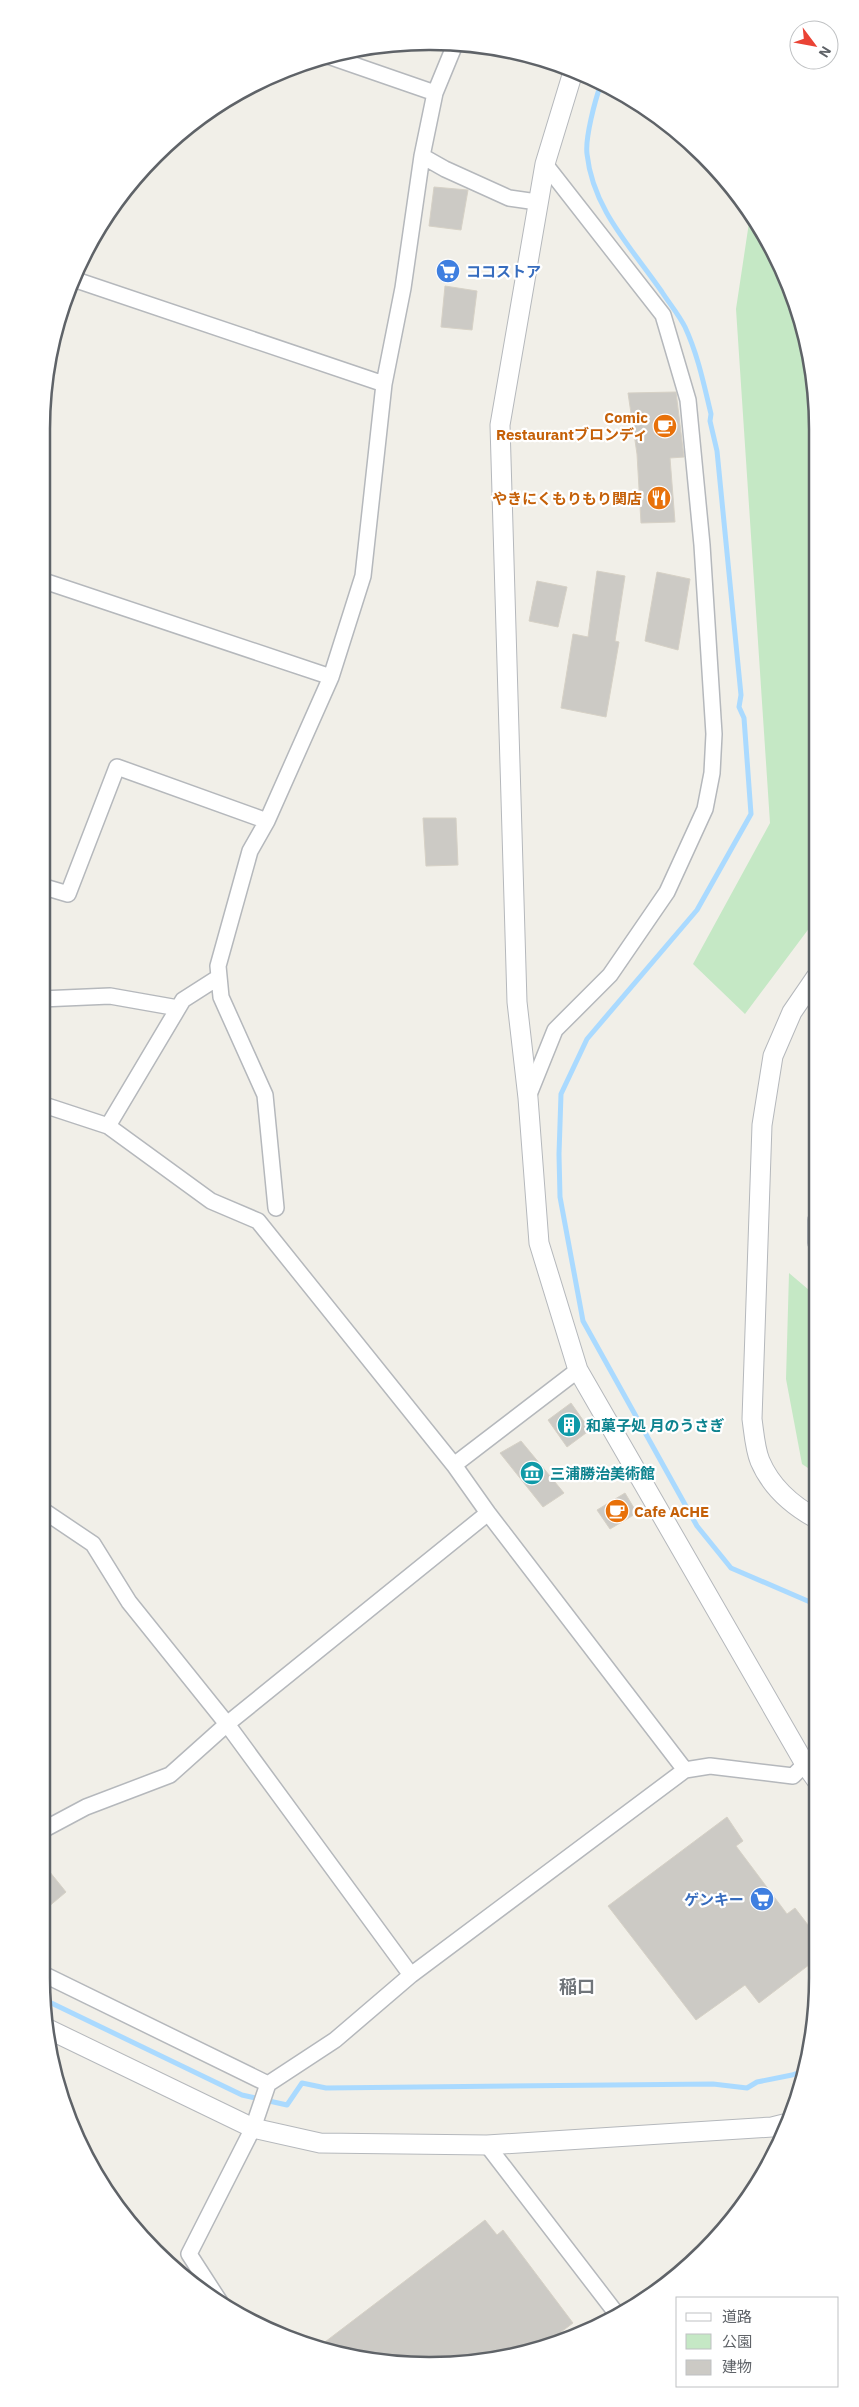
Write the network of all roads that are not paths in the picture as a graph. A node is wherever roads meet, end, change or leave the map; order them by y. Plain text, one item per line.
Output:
1 (452, 51) edge
2 (341, 61) edge
3 (571, 78) edge
4 (434, 93) junction
5 (422, 156) junction
6 (545, 164) junction
7 (537, 202) junction
8 (80, 281) edge
9 (384, 384) junction
10 (50, 583) edge
11 (331, 676) junction
12 (267, 821) junction
13 (50, 889) edge
14 (219, 977) junction
15 (809, 987) edge
16 (50, 999) edge
17 (178, 1008) junction
18 (528, 1098) junction
19 (50, 1107) edge
20 (108, 1126) junction
21 (276, 1208) dead end
22 (578, 1370) junction
23 (454, 1465) junction
24 (488, 1513) junction
25 (50, 1515) edge
26 (809, 1515) edge
27 (227, 1724) junction
28 (809, 1757) edge
29 (809, 1762) edge
30 (685, 1770) junction
31 (50, 1826) edge
32 (411, 1975) junction
33 (50, 1977) edge
34 (54, 2032) edge
35 (268, 2084) junction
36 (779, 2125) edge
37 (253, 2128) junction
38 (487, 2145) junction
39 (211, 2287) edge
40 (613, 2309) edge

1 - 4 street
2 - 4 street
3 - 6 street
4 - 5 street
5 - 7 street
5 - 9 street
6 - 7 street
6 - 18 street
7 - 18 street
8 - 9 street
9 - 11 street
10 - 11 street
11 - 12 street
12 - 13 street
12 - 14 street
14 - 17 street
14 - 21 street
15 - 26 street
16 - 17 street
17 - 20 street
18 - 22 street
19 - 20 street
20 - 23 street
22 - 23 street
22 - 28 street
23 - 24 street
24 - 27 street
24 - 30 street
25 - 27 street
27 - 31 street
27 - 32 street
29 - 30 street
30 - 32 street
32 - 35 street
33 - 35 street
34 - 37 street
35 - 37 street
36 - 38 street
37 - 38 street
37 - 39 street
38 - 40 street

